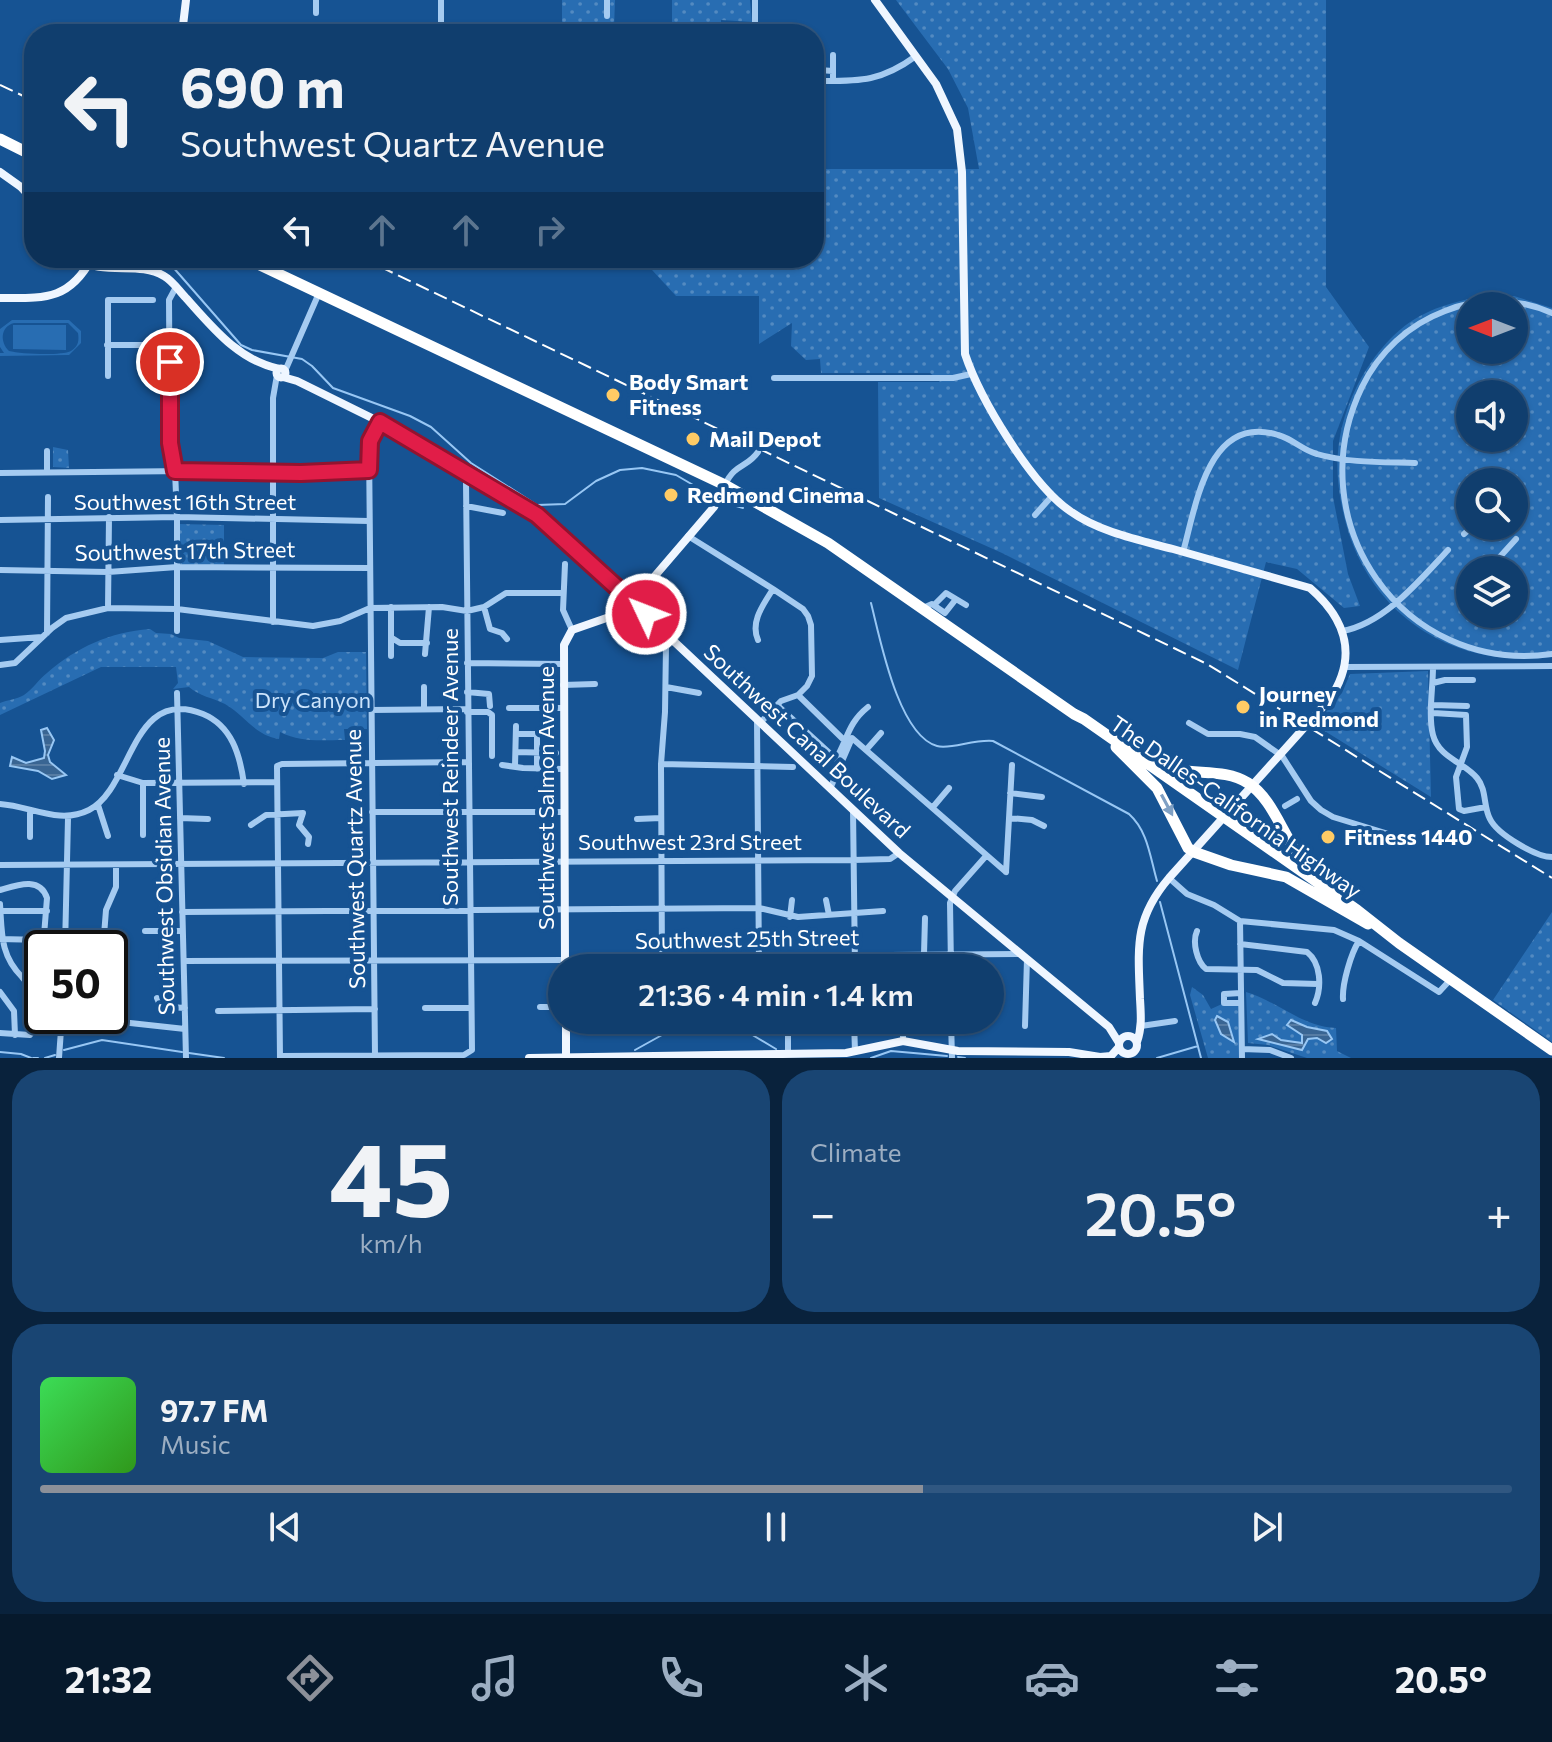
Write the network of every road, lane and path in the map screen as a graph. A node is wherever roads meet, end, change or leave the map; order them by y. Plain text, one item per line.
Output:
1 (186, 0) edge
2 (316, 0) edge
3 (441, 0) edge
4 (607, 0) edge
5 (755, 0) edge
6 (875, 0) edge
7 (316, 13) dead end
8 (607, 16) dead end
9 (183, 24) edge
10 (441, 24) edge
11 (755, 24) edge
12 (833, 55) dead end
13 (916, 56) junction
14 (824, 70) edge
15 (833, 71) junction
16 (824, 81) edge
17 (833, 81) junction
18 (0, 141) edge
19 (24, 152) edge
20 (24, 156) edge
21 (0, 170) edge
22 (24, 187) edge
23 (24, 190) edge
24 (85, 268) edge
25 (101, 268) edge
26 (266, 268) edge
27 (176, 287) junction
28 (319, 293) junction
29 (0, 298) edge
30 (153, 300) dead end
31 (1552, 313) edge
32 (107, 345) junction
33 (170, 345) junction
34 (281, 373) junction
35 (971, 374) junction
36 (108, 376) dead end
37 (774, 378) dead end
38 (380, 422) junction
39 (47, 451) dead end
40 (758, 452) dead end
41 (1342, 458) junction
42 (1415, 463) dead end
43 (273, 470) junction
44 (369, 470) junction
45 (175, 471) junction
46 (47, 472) junction
47 (0, 473) edge
48 (469, 474) junction
49 (725, 485) junction
50 (1052, 496) junction
51 (48, 497) dead end
52 (466, 506) junction
53 (503, 513) dead end
54 (1035, 515) dead end
55 (109, 517) junction
56 (177, 517) junction
57 (49, 519) junction
58 (0, 520) edge
59 (274, 521) junction
60 (369, 521) junction
61 (688, 536) junction
62 (1515, 540) edge
63 (1448, 550) dead end
64 (1183, 552) junction
65 (1501, 556) edge
66 (565, 564) dead end
67 (177, 567) junction
68 (274, 567) junction
69 (370, 568) junction
70 (0, 570) edge
71 (49, 570) junction
72 (108, 572) junction
73 (773, 589) junction
74 (563, 593) junction
75 (956, 599) junction
76 (633, 601) junction
77 (1395, 603) junction
78 (935, 604) junction
79 (966, 605) dead end
80 (391, 607) junction
81 (429, 607) junction
82 (484, 607) junction
83 (108, 608) junction
84 (370, 608) junction
85 (177, 609) junction
86 (922, 609) junction
87 (467, 611) junction
88 (273, 622) junction
89 (572, 630) junction
90 (177, 631) dead end
91 (1342, 631) junction
92 (45, 635) junction
93 (670, 637) junction
94 (392, 638) junction
95 (507, 639) dead end
96 (0, 640) edge
97 (758, 640) dead end
98 (427, 643) junction
99 (425, 654) dead end
100 (1552, 654) edge
101 (391, 656) dead end
102 (467, 663) junction
103 (563, 664) junction
104 (0, 665) edge
105 (1552, 666) edge
106 (1345, 667) junction
107 (1433, 667) junction
108 (1473, 680) dead end
109 (1433, 683) junction
110 (595, 684) dead end
111 (563, 685) junction
112 (424, 687) dead end
113 (666, 687) junction
114 (467, 692) junction
115 (177, 693) dead end
116 (699, 693) dead end
117 (798, 695) junction
118 (777, 705) junction
119 (490, 706) dead end
120 (1467, 706) dead end
121 (868, 707) dead end
122 (509, 708) dead end
123 (563, 708) junction
124 (424, 709) junction
125 (1433, 709) junction
126 (178, 710) junction
127 (371, 710) junction
128 (467, 711) junction
129 (1074, 714) junction
130 (759, 720) junction
131 (1189, 723) dead end
132 (1095, 726) junction
133 (881, 733) dead end
134 (849, 740) junction
135 (1116, 747) junction
136 (866, 750) junction
137 (516, 752) junction
138 (537, 753) junction
139 (556, 753) dead end
140 (492, 756) dead end
141 (1282, 756) junction
142 (371, 762) junction
143 (468, 762) junction
144 (661, 764) junction
145 (502, 765) dead end
146 (757, 765) junction
147 (1012, 765) dead end
148 (515, 766) junction
149 (793, 767) dead end
150 (537, 769) junction
151 (563, 769) junction
152 (117, 775) junction
153 (276, 782) junction
154 (143, 783) junction
155 (178, 783) junction
156 (244, 784) junction
157 (949, 788) dead end
158 (1252, 788) junction
159 (830, 789) junction
160 (1010, 793) junction
161 (1042, 797) dead end
162 (1297, 799) dead end
163 (0, 804) edge
164 (98, 805) junction
165 (1285, 806) dead end
166 (933, 807) junction
167 (1486, 807) junction
168 (30, 810) junction
169 (853, 810) junction
170 (372, 812) junction
171 (469, 812) junction
172 (564, 812) junction
173 (277, 814) junction
174 (68, 818) junction
175 (180, 818) junction
176 (661, 818) junction
177 (1009, 818) junction
178 (208, 819) dead end
179 (637, 819) dead end
180 (1223, 819) junction
181 (251, 825) dead end
182 (1044, 826) dead end
183 (143, 835) dead end
184 (108, 836) dead end
185 (30, 837) dead end
186 (1405, 839) dead end
187 (308, 844) dead end
188 (1194, 852) junction
189 (899, 853) junction
190 (986, 856) junction
191 (1552, 857) edge
192 (758, 858) junction
193 (565, 860) junction
194 (661, 860) junction
195 (853, 860) junction
196 (373, 861) junction
197 (469, 861) junction
198 (277, 862) junction
199 (181, 864) junction
200 (0, 865) edge
201 (68, 865) junction
202 (116, 865) junction
203 (1169, 878) junction
204 (0, 890) edge
205 (952, 897) junction
206 (792, 900) dead end
207 (826, 900) dead end
208 (0, 904) edge
209 (162, 905) dead end
210 (661, 907) junction
211 (469, 908) junction
212 (759, 908) junction
213 (374, 909) junction
214 (566, 909) junction
215 (1357, 910) junction
216 (0, 911) edge
217 (47, 911) junction
218 (278, 911) junction
219 (854, 911) junction
220 (883, 911) dead end
221 (182, 912) junction
222 (829, 915) junction
223 (790, 917) junction
224 (925, 918) dead end
225 (1240, 921) junction
226 (1374, 926) junction
227 (45, 930) edge
228 (66, 930) edge
229 (104, 930) edge
230 (145, 931) dead end
231 (182, 931) junction
232 (1197, 931) dead end
233 (167, 932) junction
234 (0, 939) edge
235 (1359, 941) junction
236 (24, 942) edge
237 (1240, 944) junction
238 (167, 954) dead end
239 (565, 954) edge
240 (662, 954) edge
241 (759, 954) edge
242 (855, 954) edge
243 (924, 954) edge
244 (951, 954) edge
245 (1004, 956) edge
246 (1025, 957) junction
247 (4, 959) edge
248 (471, 959) junction
249 (279, 960) junction
250 (374, 960) junction
251 (184, 961) junction
252 (548, 963) edge
253 (167, 967) dead end
254 (1240, 970) junction
255 (1451, 979) junction
256 (24, 980) edge
257 (1318, 984) junction
258 (0, 992) edge
259 (1241, 993) junction
260 (157, 998) dead end
261 (1343, 999) dead end
262 (1241, 1003) junction
263 (1315, 1003) dead end
264 (170, 1007) junction
265 (540, 1007) dead end
266 (548, 1007) edge
267 (185, 1008) junction
268 (425, 1008) dead end
269 (471, 1008) junction
270 (279, 1009) junction
271 (375, 1009) junction
272 (218, 1011) dead end
273 (1175, 1021) dead end
274 (128, 1024) edge
275 (1025, 1026) dead end
276 (1141, 1026) junction
277 (185, 1029) junction
278 (0, 1033) edge
279 (31, 1034) edge
280 (61, 1034) edge
281 (566, 1034) edge
282 (788, 1034) edge
283 (854, 1034) edge
284 (903, 1034) edge
285 (951, 1034) edge
286 (15, 1035) junction
287 (903, 1041) junction
288 (1128, 1047) edge
289 (1242, 1049) junction
290 (1552, 1050) edge
291 (855, 1052) junction
292 (788, 1054) junction
293 (952, 1054) edge
294 (1026, 1055) edge
295 (376, 1056) edge
296 (663, 1056) edge
297 (760, 1056) edge
298 (1084, 1056) edge
299 (280, 1057) edge
300 (566, 1057) edge
301 (59, 1058) edge
302 (186, 1058) edge
303 (529, 1058) edge
304 (1114, 1058) edge
305 (1142, 1058) edge
306 (1242, 1058) edge
307 (1291, 1058) edge

1 - 9 main road
2 - 7 street
3 - 10 street
4 - 8 street
5 - 11 street
6 - 13 main road
12 - 15 street
13 - 17 street
13 - 35 main road
14 - 15 street
15 - 17 street
16 - 17 street
18 - 19 highway
18 - 20 highway
21 - 22 main road
21 - 23 main road
24 - 29 main road
25 - 27 main road, Southwest Canal Boulevard
26 - 28 highway, The Dalles-California Highway
27 - 33 street
27 - 34 main road, Southwest Canal Boulevard
28 - 34 street
28 - 49 highway, The Dalles-California Highway
30 - 32 street
31 - 41 street
32 - 33 street
32 - 36 street
33 - 45 street
34 - 38 main road, Southwest Canal Boulevard
34 - 43 street
35 - 37 street
35 - 50 main road
38 - 44 street, Southwest Quartz Avenue
38 - 48 main road, Southwest Canal Boulevard
39 - 46 street
40 - 49 street
41 - 42 street
41 - 64 street
41 - 77 street
43 - 44 street
43 - 45 street
43 - 59 street
44 - 60 street, Southwest Quartz Avenue
45 - 46 street
45 - 56 street
46 - 47 street
48 - 52 street, Southwest Reindeer Avenue
48 - 76 main road, Southwest Canal Boulevard
49 - 61 main road
49 - 86 highway, The Dalles-California Highway
50 - 54 street
50 - 64 main road
51 - 57 street
52 - 53 street
52 - 87 street, Southwest Reindeer Avenue
55 - 56 street, Southwest 16th Street
55 - 57 street, Southwest 16th Street
55 - 72 street
56 - 59 street, Southwest 16th Street
56 - 67 street
57 - 58 street, Southwest 16th Street
57 - 71 street
59 - 60 street, Southwest 16th Street
59 - 68 street
60 - 69 street, Southwest Quartz Avenue
61 - 73 street
61 - 76 main road
62 - 65 street
63 - 77 street
64 - 91 main road
66 - 74 street, Southwest Salmon Avenue
67 - 68 street, Southwest 17th Street
67 - 72 street, Southwest 17th Street
67 - 85 street
68 - 69 street, Southwest 17th Street
68 - 88 street
69 - 84 street, Southwest Quartz Avenue
70 - 71 street, Southwest 17th Street
71 - 72 street, Southwest 17th Street
71 - 92 street
72 - 83 street
73 - 97 street
73 - 117 street
74 - 82 street
74 - 89 street, Southwest Salmon Avenue
75 - 78 street
75 - 78 street
75 - 79 street
76 - 89 main road
76 - 93 main road, Southwest Canal Boulevard
77 - 91 street
77 - 100 street
78 - 86 street
80 - 81 street
80 - 84 street
80 - 94 street
81 - 87 street
81 - 98 street
82 - 87 street
82 - 95 street
83 - 85 street
83 - 92 street
84 - 88 street
84 - 127 street, Southwest Quartz Avenue
85 - 88 street
85 - 90 street
86 - 129 highway, The Dalles-California Highway
87 - 102 street, Southwest Reindeer Avenue
89 - 103 main road, Southwest Salmon Avenue
91 - 106 main road
92 - 96 street
92 - 104 street
93 - 113 street
93 - 130 main road, Southwest Canal Boulevard
94 - 98 street
94 - 101 street
98 - 99 street
102 - 103 street
102 - 114 street, Southwest Reindeer Avenue
103 - 111 main road, Southwest Salmon Avenue
105 - 107 street
106 - 107 street
106 - 141 main road
107 - 109 street
108 - 109 street
109 - 125 street
110 - 111 street
111 - 123 main road, Southwest Salmon Avenue
112 - 124 street
113 - 116 street
113 - 144 street
114 - 119 street
114 - 128 street, Southwest Reindeer Avenue
115 - 126 street, Southwest Obsidian Avenue
117 - 118 street
117 - 134 street
118 - 130 street
118 - 134 street
120 - 125 street
121 - 134 street
122 - 123 street
123 - 151 main road, Southwest Salmon Avenue
124 - 127 street
124 - 128 street
125 - 167 street
125 - 167 street
126 - 152 street
126 - 155 street, Southwest Obsidian Avenue
126 - 156 street
127 - 142 street, Southwest Quartz Avenue
128 - 140 street
128 - 143 street, Southwest Reindeer Avenue
129 - 132 highway, The Dalles-California Highway
129 - 135 highway, The Dalles-California Highway
130 - 146 street
130 - 159 main road, Southwest Canal Boulevard
131 - 141 street
132 - 158 highway
132 - 180 highway, The Dalles-California Highway
133 - 136 street
134 - 136 street
134 - 159 street
135 - 180 highway, The Dalles-California Highway
135 -> 188 highway
136 - 166 street
137 - 138 street
137 - 138 street
137 - 148 street
138 - 139 street
138 - 150 street
141 - 158 main road
141 - 186 street
142 - 143 street
142 - 153 street
142 - 170 street, Southwest Quartz Avenue
143 - 171 street, Southwest Reindeer Avenue
144 - 146 street
144 - 176 street
145 - 148 street
146 - 149 street
146 - 192 street
147 - 160 street
148 - 150 street
150 - 151 street
151 - 172 main road, Southwest Salmon Avenue
152 - 154 street
152 - 164 street
153 - 156 street
153 - 173 street
154 - 155 street
154 - 183 street
155 - 156 street
155 - 175 street, Southwest Obsidian Avenue
157 - 166 street
158 - 188 main road
158 - 215 highway
159 - 169 main road, Southwest Canal Boulevard
160 - 161 street
160 - 177 street
162 - 165 street
163 - 168 street
164 - 174 street
164 - 184 street
166 - 190 street
167 - 191 street
168 - 174 street
168 - 185 street
169 - 189 main road, Southwest Canal Boulevard
169 - 195 street
170 - 171 street
170 - 196 street, Southwest Quartz Avenue
171 - 172 street
171 - 197 street, Southwest Reindeer Avenue
172 - 193 main road, Southwest Salmon Avenue
173 - 181 street
173 - 187 street
173 - 198 street
174 - 201 street
175 - 178 street
175 - 199 street, Southwest Obsidian Avenue
176 - 179 street
176 - 194 street
177 - 182 street
177 - 190 street
180 - 215 highway, The Dalles-California Highway
180 - 226 highway, The Dalles-California Highway
188 - 203 main road
188 - 226 highway
189 - 195 street, Southwest 23rd Street
189 - 205 main road, Southwest Canal Boulevard
190 - 205 street
192 - 194 street, Southwest 23rd Street
192 - 195 street, Southwest 23rd Street
192 - 212 street
193 - 194 street, Southwest 23rd Street
193 - 197 street, Southwest 23rd Street
193 - 214 main road, Southwest Salmon Avenue
194 - 210 street
195 - 219 street
196 - 197 street, Southwest 23rd Street
196 - 198 street, Southwest 23rd Street
196 - 213 street, Southwest Quartz Avenue
197 - 211 street, Southwest Reindeer Avenue
198 - 199 street, Southwest 23rd Street
198 - 218 street
199 - 202 street, Southwest 23rd Street
199 - 221 street, Southwest Obsidian Avenue
200 - 201 street, Southwest 23rd Street
201 - 202 street, Southwest 23rd Street
201 - 228 street
202 - 229 street
203 - 225 street
203 - 276 main road
204 - 217 street
205 - 244 street
205 - 246 main road, Southwest Canal Boulevard
206 - 223 street
207 - 222 street
208 - 216 street
209 - 233 street
210 - 212 street
210 - 214 street
210 - 240 street
211 - 213 street
211 - 214 street
211 - 248 street, Southwest Reindeer Avenue
212 - 223 street
212 - 241 street
213 - 218 street
213 - 250 street, Southwest Quartz Avenue
214 - 239 main road, Southwest Salmon Avenue
215 - 226 highway, The Dalles-California Highway
216 - 217 street
216 - 234 street
217 - 227 street
218 - 221 street
218 - 249 street
219 - 220 street
219 - 222 street
219 - 242 street
221 - 231 street, Southwest Obsidian Avenue
222 - 223 street
224 - 243 street
225 - 235 street
225 - 237 street
226 - 255 highway, The Dalles-California Highway
230 - 233 street
231 - 233 street
231 - 251 street, Southwest Obsidian Avenue
232 - 254 street
233 - 238 street
234 - 236 street
234 - 247 street
235 - 255 street
235 - 261 street
237 - 254 street
237 - 257 street
245 - 246 street, Southwest 25th Street
246 - 275 street
246 - 288 main road, Southwest Canal Boulevard
247 - 256 street
248 - 250 street, Southwest 25th Street
248 - 252 street, Southwest 25th Street
248 - 269 street, Southwest Reindeer Avenue
249 - 250 street, Southwest 25th Street
249 - 251 street, Southwest 25th Street
249 - 270 street
250 - 271 street, Southwest Quartz Avenue
251 - 267 street, Southwest Obsidian Avenue
253 - 264 street
254 - 257 street
254 - 259 street
255 - 290 highway, The Dalles-California Highway
257 - 263 street
258 - 286 street
259 - 262 street
259 - 262 street
260 - 264 street
262 - 289 street
264 - 267 street
265 - 266 street
267 - 277 street, Southwest Obsidian Avenue
268 - 269 street
269 - 295 street, Southwest Reindeer Avenue
270 - 271 street
270 - 272 street
270 - 299 street
271 - 295 street, Southwest Quartz Avenue
273 - 276 street
274 - 277 street
276 - 288 main road
277 - 302 street, Southwest Obsidian Avenue
278 - 286 street
279 - 286 street
280 - 301 street
281 - 300 main road
282 - 292 street
283 - 291 street
284 - 287 street
285 - 293 street
287 - 291 main road
287 - 293 main road
288 - 298 main road
288 - 304 main road
288 - 305 main road, Southwest Canal Boulevard
289 - 306 street
289 - 307 street
291 - 292 main road
292 - 297 main road
293 - 294 main road
294 - 298 main road
295 - 299 street
296 - 297 main road
296 - 300 main road
300 - 303 main road

